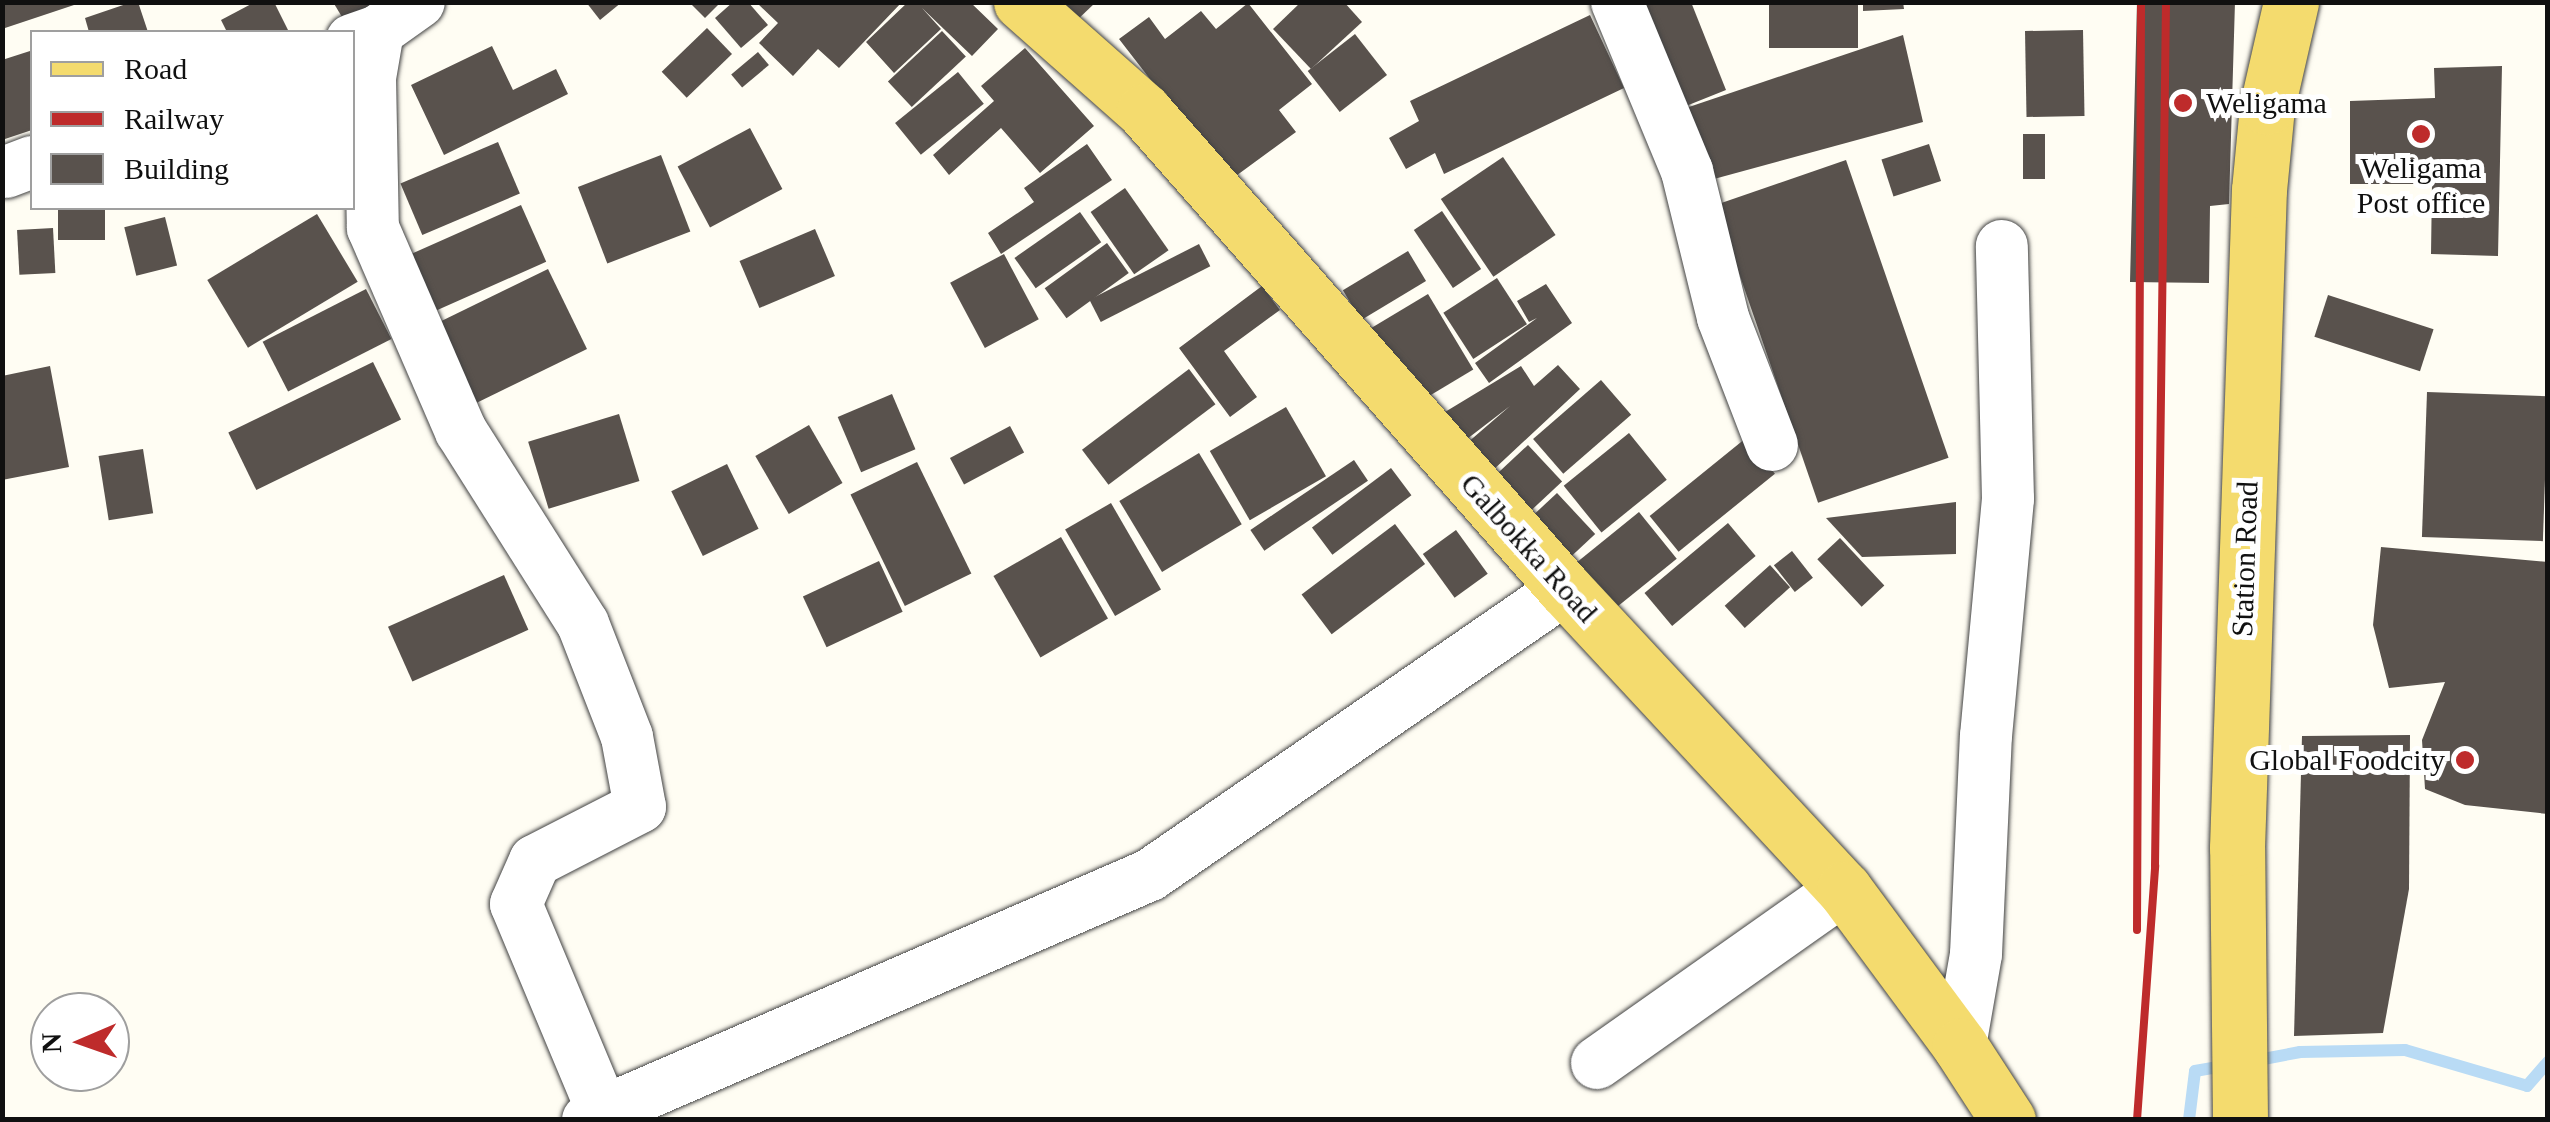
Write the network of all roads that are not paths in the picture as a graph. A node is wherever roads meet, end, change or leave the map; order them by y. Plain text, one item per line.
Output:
1 (1021, 2) edge
2 (1617, 2) edge
3 (2291, 2) edge
4 (383, 24) edge
5 (2002, 246) dead end
6 (1772, 445) dead end
7 (1565, 589) junction
8 (1844, 889) junction
9 (1960, 1046) junction
10 (1597, 1064) dead end
11 (595, 1116) edge
12 (2240, 1117) edge
13 (2008, 1120) edge

1 - 7 main road, Galbokka Road
2 - 6 street
3 - 12 main road, Station Road
4 - 11 street
5 - 9 street
7 - 8 main road, Galbokka Road
7 - 11 street
8 - 9 main road, Galbokka Road
8 - 10 street
9 - 13 main road, Galbokka Road

